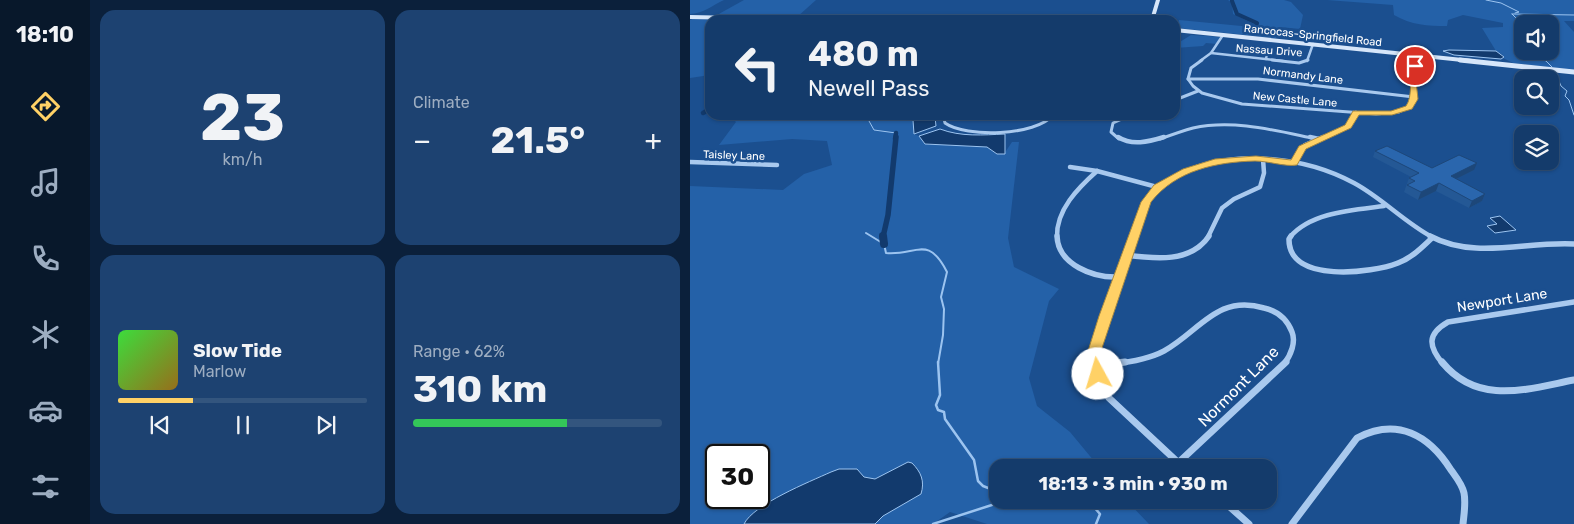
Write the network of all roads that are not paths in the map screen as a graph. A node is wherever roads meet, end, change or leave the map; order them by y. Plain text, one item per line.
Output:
1 (1158, 0) edge
2 (1154, 15) edge
3 (690, 17) edge
4 (705, 17) edge
5 (1180, 31) edge
6 (1223, 35) junction
7 (1313, 44) junction
8 (1268, 53) dead end
9 (1211, 54) junction
10 (1412, 55) junction
11 (1266, 59) junction
12 (1574, 72) edge
13 (1188, 79) junction
14 (1198, 91) junction
15 (1414, 97) junction
16 (1180, 98) edge
17 (1356, 112) junction
18 (945, 120) edge
19 (1050, 120) edge
20 (1120, 120) edge
21 (1319, 139) junction
22 (1263, 159) junction
23 (690, 162) edge
24 (1294, 163) junction
25 (776, 165) dead end
26 (1070, 167) dead end
27 (1097, 171) junction
28 (1158, 187) junction
29 (1384, 206) junction
30 (1432, 238) junction
31 (1574, 244) edge
32 (1126, 255) junction
33 (1118, 278) junction
34 (1574, 302) edge
35 (1096, 365) junction
36 (1574, 380) edge
37 (1175, 459) edge
38 (1181, 459) edge
39 (1232, 509) edge
40 (1249, 524) edge
41 (1292, 524) edge
42 (1463, 524) edge

1 - 2 main road
3 - 4 main road
5 - 6 main road, Rancocas-Springfield Road
6 - 7 main road, Rancocas-Springfield Road
6 - 9 street
7 - 10 main road, Rancocas-Springfield Road
7 - 11 street, Nassau Drive
8 - 11 street
9 - 11 street, Nassau Drive
9 - 13 street
10 - 12 main road, Rancocas-Springfield Road
10 - 15 street
13 - 14 street
13 - 15 street, Normandy Lane
14 - 16 street
14 - 17 street, New Castle Lane
15 - 17 street, New Castle Lane
17 - 21 street
18 - 19 street
20 - 21 street
21 - 24 street
22 - 24 street
22 - 28 street
22 - 32 street
23 - 25 street, Taisley Lane
24 - 29 street
26 - 27 street
27 - 28 street
27 - 33 street
28 - 32 street
29 - 30 street
29 - 30 street
30 - 31 street
32 - 33 street
33 - 35 street
34 - 36 street, Newport Lane
35 - 37 street
35 - 38 street, Normont Lane
39 - 40 street
41 - 42 street

